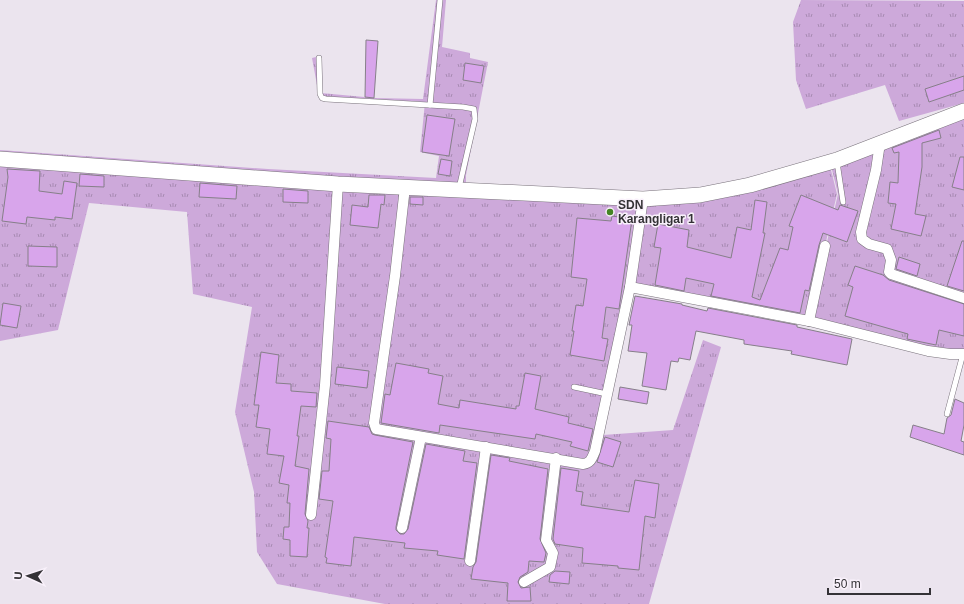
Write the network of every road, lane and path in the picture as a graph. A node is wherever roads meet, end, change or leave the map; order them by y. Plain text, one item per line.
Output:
1 (440, 0) edge
2 (319, 58) dead end
3 (430, 105) junction
4 (964, 111) edge
5 (880, 143) junction
6 (0, 159) edge
7 (837, 160) junction
8 (338, 184) junction
9 (405, 188) junction
10 (459, 189) junction
11 (644, 199) junction
12 (843, 202) dead end
13 (826, 246) dead end
14 (630, 287) junction
15 (964, 298) edge
16 (809, 321) junction
17 (964, 354) edge
18 (574, 388) dead end
19 (607, 394) junction
20 (948, 414) dead end
21 (421, 437) junction
22 (486, 447) junction
23 (556, 458) junction
24 (311, 515) dead end
25 (402, 528) dead end
26 (470, 561) dead end
27 (524, 582) dead end

1 - 3 lane
2 - 3 lane
3 - 10 lane
4 - 5 street
5 - 7 street
5 - 15 street
6 - 8 street
7 - 11 street
7 - 12 lane
8 - 9 street
8 - 24 street
9 - 10 street
9 - 21 street
10 - 11 street
11 - 14 street
13 - 16 street
14 - 16 street
14 - 19 street
16 - 17 street
17 - 20 lane
18 - 19 lane
19 - 23 street
21 - 22 street
21 - 25 street
22 - 23 street
22 - 26 street
23 - 27 street

